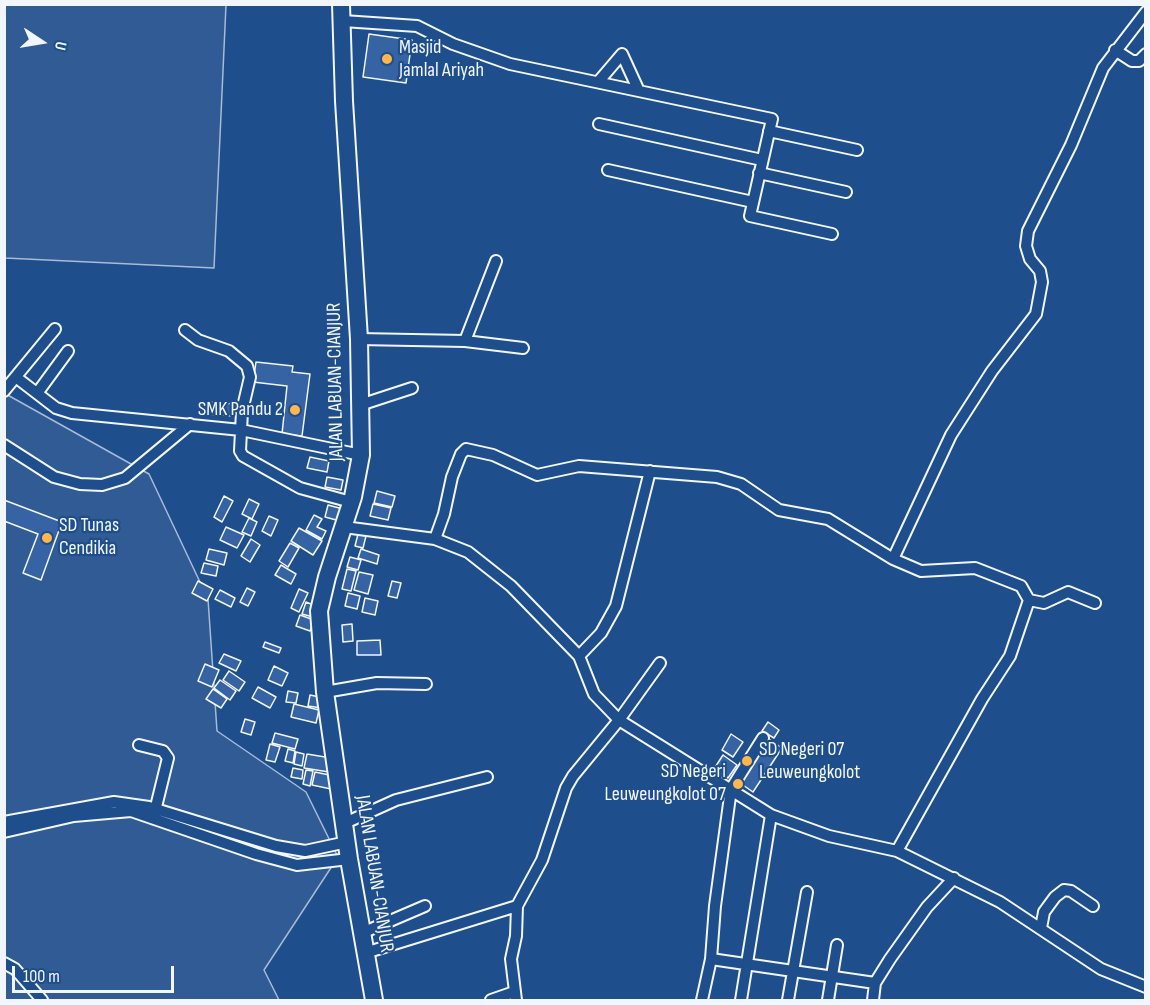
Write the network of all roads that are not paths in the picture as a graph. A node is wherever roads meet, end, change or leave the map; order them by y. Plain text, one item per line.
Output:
1 (1138, 4) edge
2 (1146, 11) edge
3 (342, 13) edge
4 (1115, 50) junction
5 (1146, 54) edge
6 (599, 81) junction
7 (638, 89) junction
8 (598, 124) dead end
9 (769, 131) junction
10 (857, 150) dead end
11 (762, 160) junction
12 (608, 170) dead end
13 (759, 173) junction
14 (846, 192) dead end
15 (753, 202) junction
16 (832, 234) dead end
17 (496, 261) dead end
18 (55, 329) dead end
19 (184, 330) dead end
20 (360, 339) junction
21 (465, 341) junction
22 (523, 348) dead end
23 (68, 351) dead end
24 (17, 378) junction
25 (412, 388) dead end
26 (4, 391) edge
27 (38, 392) junction
28 (360, 405) junction
29 (190, 424) junction
30 (241, 430) junction
31 (4, 445) edge
32 (361, 455) junction
33 (650, 471) junction
34 (351, 502) junction
35 (344, 527) junction
36 (435, 539) junction
37 (893, 559) junction
38 (1029, 600) junction
39 (1095, 603) dead end
40 (579, 656) junction
41 (660, 663) dead end
42 (426, 684) dead end
43 (326, 692) junction
44 (619, 720) junction
45 (762, 738) dead end
46 (140, 745) dead end
47 (487, 777) dead end
48 (731, 789) junction
49 (154, 813) junction
50 (771, 815) junction
51 (4, 822) edge
52 (345, 824) junction
53 (4, 832) edge
54 (348, 850) junction
55 (897, 852) junction
56 (954, 878) junction
57 (807, 892) dead end
58 (425, 906) dead end
59 (517, 906) junction
60 (1093, 906) dead end
61 (1041, 928) junction
62 (362, 933) junction
63 (837, 945) dead end
64 (365, 953) junction
65 (711, 959) junction
66 (4, 963) edge
67 (747, 964) junction
68 (793, 971) junction
69 (833, 977) junction
70 (875, 983) junction
71 (1146, 987) edge
72 (515, 996) edge
73 (42, 1000) edge
74 (374, 1000) edge
75 (491, 1000) edge
76 (702, 1000) edge
77 (741, 1000) edge
78 (788, 1000) edge
79 (828, 1000) edge
80 (873, 1000) edge

1 - 2 street
2 - 4 street
3 - 6 street
3 - 20 highway, JALAN LABUAN-CIANJUR
4 - 5 street
4 - 37 street
6 - 7 street
6 - 7 street
7 - 9 street
8 - 11 street
9 - 10 street
9 - 11 street
11 - 13 street
12 - 15 street
13 - 14 street
13 - 15 street
15 - 16 street
17 - 21 street
18 - 24 street
19 - 30 street
20 - 21 street
20 - 28 highway, JALAN LABUAN-CIANJUR
21 - 22 street
23 - 27 street
24 - 26 street
24 - 27 street
25 - 28 street
27 - 29 street
28 - 32 highway, JALAN LABUAN-CIANJUR
29 - 30 street
29 - 31 street
30 - 32 street
30 - 34 street
32 - 34 highway, JALAN LABUAN-CIANJUR
33 - 36 street
33 - 37 street
33 - 40 street
34 - 35 highway, JALAN LABUAN-CIANJUR
35 - 36 street
35 - 43 highway, JALAN LABUAN-CIANJUR
36 - 40 street
37 - 38 street
38 - 39 street
38 - 55 street
40 - 44 street
41 - 44 street
42 - 43 street
43 - 52 highway, JALAN LABUAN-CIANJUR
44 - 48 street
44 - 59 street
45 - 48 street
46 - 49 street
47 - 52 street
48 - 50 street
48 - 65 street
49 - 51 street
49 - 53 street
49 - 54 street
49 - 54 street
50 - 55 street
50 - 67 street
52 - 54 highway, JALAN LABUAN-CIANJUR
54 - 62 highway, JALAN LABUAN-CIANJUR
55 - 56 street
56 - 61 street
56 - 70 street
57 - 68 street
58 - 62 street
59 - 64 street
59 - 72 street
60 - 61 street
61 - 71 street
62 - 64 highway, JALAN LABUAN-CIANJUR
63 - 69 street
64 - 74 highway, JALAN LABUAN-CIANJUR
65 - 67 street
65 - 76 street
66 - 73 street
67 - 68 street
67 - 77 street
68 - 69 street
68 - 78 street
69 - 70 street
69 - 79 street
70 - 80 street
72 - 75 street

